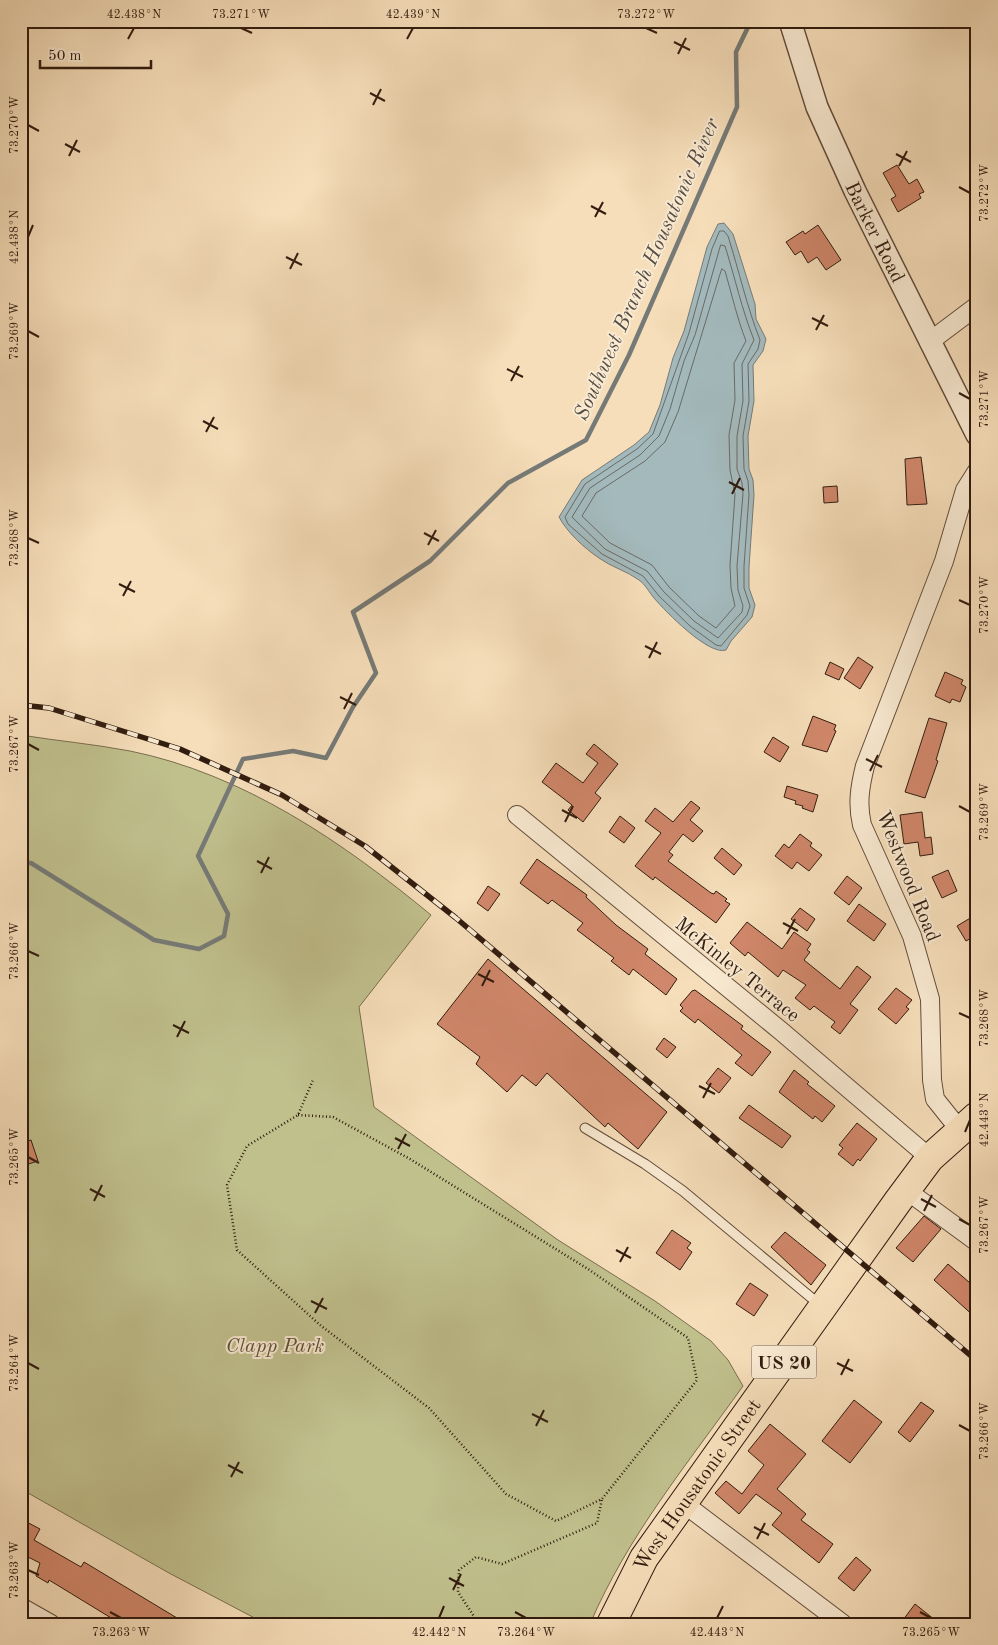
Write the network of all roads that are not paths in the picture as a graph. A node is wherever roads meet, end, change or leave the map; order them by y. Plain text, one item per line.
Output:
1 (790, 21) edge
2 (977, 306) edge
3 (929, 342) junction
4 (977, 435) edge
5 (977, 471) edge
6 (517, 814) dead end
7 (968, 1123) edge
8 (585, 1128) dead end
9 (930, 1158) junction
10 (906, 1190) junction
11 (977, 1242) edge
12 (823, 1308) junction
13 (683, 1503) junction
14 (21, 1607) edge
15 (51, 1624) edge
16 (611, 1624) edge
17 (843, 1624) edge

1 - 3 street, Barker Road
2 - 3 street
3 - 4 street, Barker Road
5 - 7 street, Westwood Road
6 - 9 street, McKinley Terrace
7 - 9 highway, West Housatonic Street / US 20
8 - 12 lane
9 - 10 highway, West Housatonic Street / US 20
10 - 11 street
10 - 12 highway, West Housatonic Street / US 20
12 - 13 highway, West Housatonic Street / US 20
13 - 16 highway, West Housatonic Street / US 20
13 - 17 street
14 - 15 street

